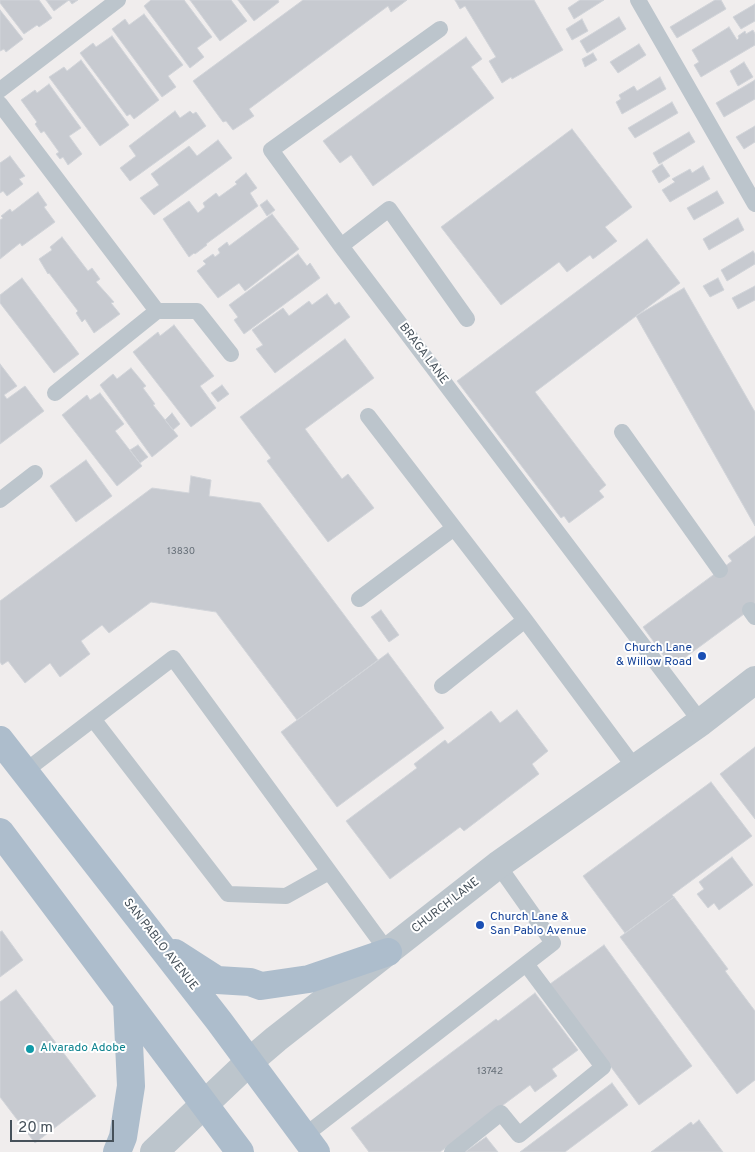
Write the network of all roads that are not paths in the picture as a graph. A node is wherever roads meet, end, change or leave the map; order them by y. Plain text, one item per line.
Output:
1 (118, 0) edge
2 (638, 0) edge
3 (440, 30) dead end
4 (0, 90) edge
5 (0, 104) edge
6 (755, 204) edge
7 (341, 246) junction
8 (157, 311) junction
9 (466, 319) dead end
10 (231, 354) dead end
11 (55, 393) dead end
12 (368, 416) dead end
13 (622, 432) dead end
14 (35, 473) dead end
15 (0, 500) edge
16 (454, 528) junction
17 (720, 570) dead end
18 (359, 599) dead end
19 (525, 620) junction
20 (755, 680) edge
21 (442, 686) dead end
22 (93, 719) junction
23 (701, 722) junction
24 (0, 740) edge
25 (635, 768) junction
26 (12, 771) edge
27 (0, 832) edge
28 (498, 864) junction
29 (329, 872) junction
30 (159, 943) junction
31 (388, 952) junction
32 (526, 964) junction
33 (126, 1001) junction
34 (249, 1062) junction
35 (203, 1104) junction
36 (310, 1144) edge
37 (117, 1152) edge
38 (154, 1152) edge
39 (240, 1152) edge
40 (452, 1152) edge

1 - 4 lane
2 - 6 lane
3 - 7 lane, BRAGA LANE
5 - 8 lane
7 - 9 lane
7 - 23 lane, BRAGA LANE
8 - 10 lane
8 - 11 lane
12 - 16 lane
13 - 17 lane
14 - 15 lane
16 - 18 lane
16 - 19 lane
19 - 21 lane
19 - 25 lane
20 - 23 street, CHURCH LANE
22 - 26 lane
22 - 29 lane
22 - 29 lane
23 - 25 street, CHURCH LANE
24 - 26 main road, SAN PABLO AVENUE
25 - 28 street, CHURCH LANE
26 - 30 main road, SAN PABLO AVENUE
27 - 33 main road
28 - 31 street, CHURCH LANE
28 - 32 lane
29 - 31 lane
30 - 31 main road
30 - 34 main road, SAN PABLO AVENUE
31 - 34 street, CHURCH LANE
32 - 36 lane
32 - 40 lane
33 - 35 main road
33 - 37 main road
34 - 35 street, CHURCH LANE
34 - 36 main road, SAN PABLO AVENUE
35 - 38 street, CHURCH LANE
35 - 39 main road

